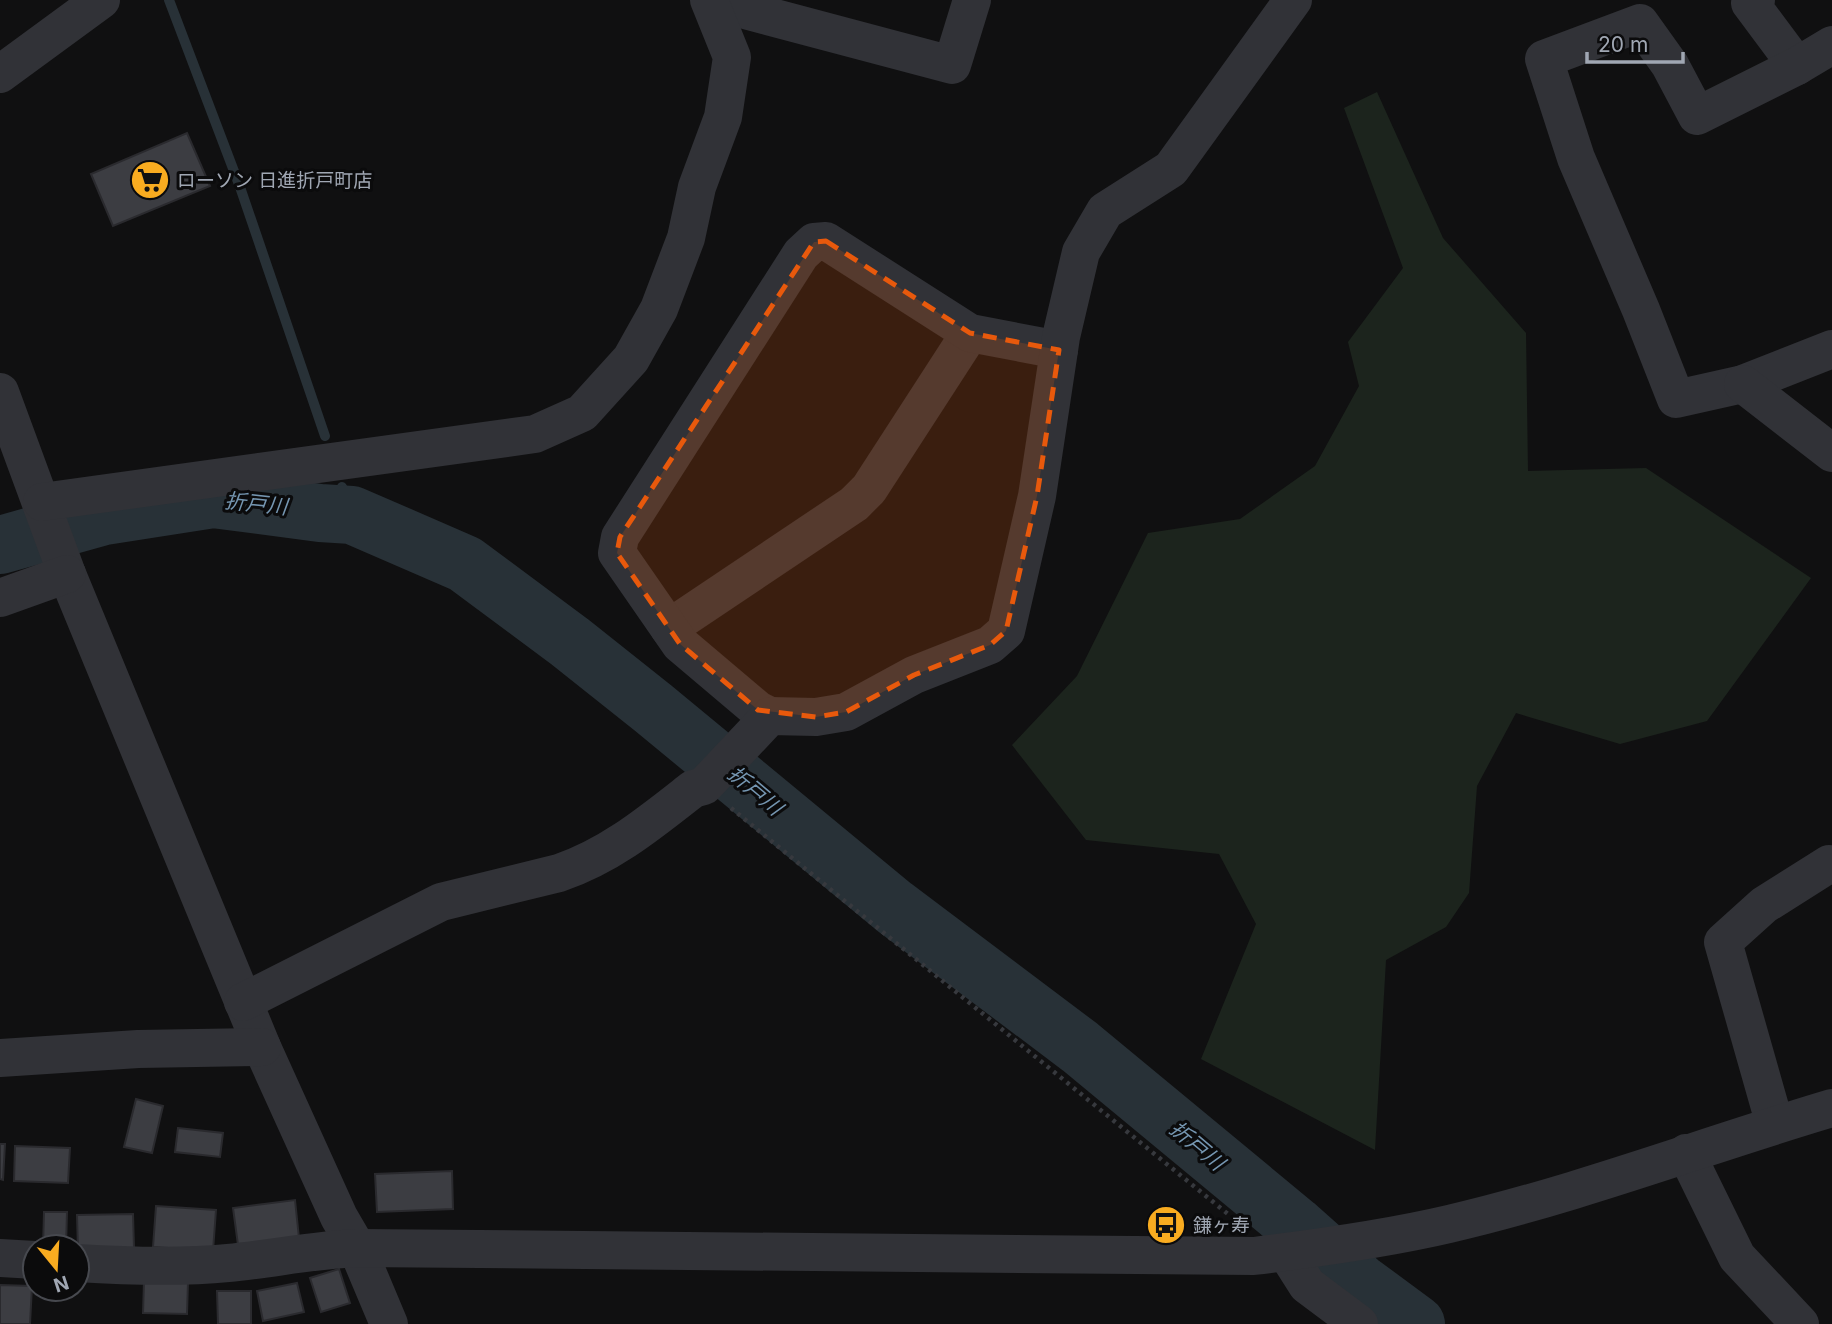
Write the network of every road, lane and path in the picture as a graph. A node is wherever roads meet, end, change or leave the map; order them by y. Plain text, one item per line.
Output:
1 (101, 0) edge
2 (972, 0) edge
3 (1293, 0) edge
4 (710, 1) edge
5 (1751, 1) edge
6 (1832, 45) edge
7 (1797, 66) junction
8 (0, 74) edge
9 (970, 333) junction
10 (1832, 349) edge
11 (1059, 350) junction
12 (1743, 384) junction
13 (0, 392) edge
14 (1832, 453) edge
15 (42, 503) junction
16 (67, 573) junction
17 (0, 598) edge
18 (669, 628) junction
19 (770, 716) junction
20 (704, 786) junction
21 (1829, 864) dead end
22 (243, 1002) junction
23 (262, 1047) junction
24 (0, 1058) edge
25 (1832, 1108) edge
26 (1775, 1125) junction
27 (1686, 1153) junction
28 (357, 1248) junction
29 (1281, 1252) junction
30 (0, 1258) edge
31 (21, 1259) edge
32 (91, 1264) edge
33 (389, 1324) edge
34 (1359, 1324) edge
35 (1800, 1324) edge

1 - 8 street
2 - 4 street
3 - 11 street
4 - 15 street
5 - 7 street
6 - 7 street
7 - 12 street
9 - 11 street
9 - 18 street
9 - 18 street
10 - 12 street
11 - 19 street
12 - 14 street
13 - 15 street
15 - 16 street
16 - 17 street
16 - 22 street
18 - 19 street
19 - 20 street
20 - 22 street
20 - 29 path
21 - 26 street
22 - 23 street
23 - 24 street
23 - 28 street
25 - 26 street
26 - 27 street
27 - 29 street
27 - 35 street
28 - 29 street
28 - 32 street
28 - 33 street
29 - 34 street
30 - 31 street

